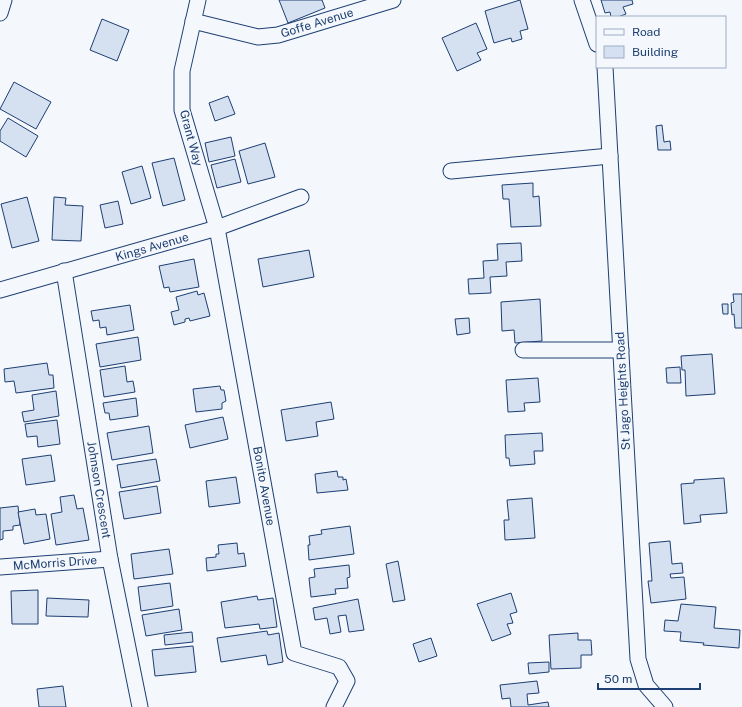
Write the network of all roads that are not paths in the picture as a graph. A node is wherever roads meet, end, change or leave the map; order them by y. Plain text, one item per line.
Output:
1 (4, 0) edge
2 (198, 0) edge
3 (393, 0) edge
4 (582, 0) edge
5 (0, 13) edge
6 (193, 21) junction
7 (596, 41) edge
8 (605, 68) edge
9 (610, 156) junction
10 (451, 171) dead end
11 (301, 197) dead end
12 (217, 228) junction
13 (64, 271) junction
14 (0, 290) edge
15 (523, 350) dead end
16 (621, 350) junction
17 (110, 559) junction
18 (0, 567) edge
19 (140, 707) edge
20 (334, 707) edge
21 (665, 707) edge

1 - 5 street
2 - 6 street, Grant Way
3 - 6 street, Goffe Avenue
4 - 7 street
6 - 12 street, Grant Way
8 - 9 street, St Jago Heights Road
9 - 10 street
9 - 16 street, St Jago Heights Road
11 - 12 street, Kings Avenue
12 - 13 street, Kings Avenue
12 - 20 street, Bonito Avenue
13 - 14 street, Kings Avenue
13 - 17 street, Johnson Crescent
15 - 16 street
16 - 21 street, St Jago Heights Road
17 - 18 street, McMorris Drive
17 - 19 street, Johnson Crescent

